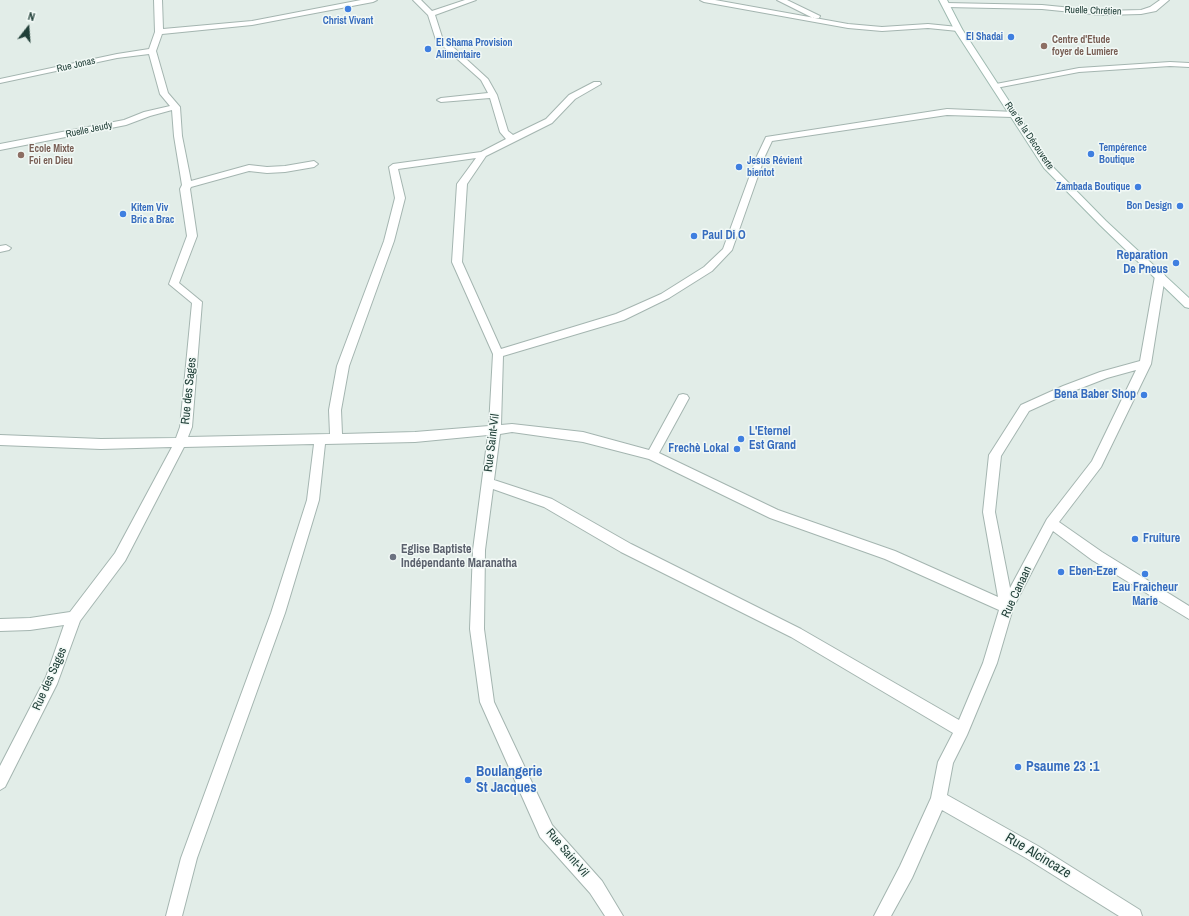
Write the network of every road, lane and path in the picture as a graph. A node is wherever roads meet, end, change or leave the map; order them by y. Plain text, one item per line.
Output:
1 (158, 0) edge
2 (373, 0) edge
3 (417, 0) edge
4 (472, 0) edge
5 (704, 0) edge
6 (781, 0) edge
7 (1165, 0) edge
8 (944, 3) edge
9 (1042, 4) edge
10 (431, 14) junction
11 (815, 20) junction
12 (958, 29) junction
13 (159, 32) junction
14 (152, 51) junction
15 (1189, 65) edge
16 (0, 81) edge
17 (597, 84) dead end
18 (996, 86) junction
19 (494, 95) junction
20 (441, 100) dead end
21 (176, 107) junction
22 (1012, 114) junction
23 (512, 139) junction
24 (0, 147) edge
25 (483, 154) junction
26 (314, 164) dead end
27 (187, 185) junction
28 (1160, 276) junction
29 (1189, 304) edge
30 (498, 354) junction
31 (1145, 364) junction
32 (683, 398) dead end
33 (495, 428) junction
34 (336, 438) junction
35 (320, 439) junction
36 (0, 440) edge
37 (181, 441) junction
38 (652, 455) junction
39 (487, 482) junction
40 (1051, 523) junction
41 (1007, 607) junction
42 (1189, 613) edge
43 (74, 618) junction
44 (0, 625) edge
45 (962, 730) junction
46 (0, 782) edge
47 (939, 799) junction
48 (174, 916) edge
49 (615, 916) edge
50 (882, 916) edge
51 (1134, 916) edge

1 - 13 street
2 - 13 street
3 - 10 street
4 - 10 street
5 - 11 street
6 - 11 street
7 - 9 street, Ruelle Chrétien
8 - 9 street, Ruelle Chrétien
8 - 12 street, Rue de la Découverte
10 - 19 street
11 - 12 street
12 - 18 street, Rue de la Découverte
13 - 14 street
14 - 16 street, Rue Jonas
14 - 21 street
15 - 18 street
17 - 23 street, Rue Saint-Vil
18 - 22 street, Rue de la Découverte
19 - 20 street
19 - 23 street
21 - 24 street, Ruelle Jeudy
21 - 27 street, Rue des Sages
22 - 28 street, Rue de la Découverte
22 - 30 street
23 - 25 street, Rue Saint-Vil
25 - 30 street, Rue Saint-Vil
25 - 34 street
26 - 27 street
27 - 37 street, Rue des Sages
28 - 29 street, Rue de la Découverte
28 - 31 street, Rue Canaan
30 - 33 street, Rue Saint-Vil
31 - 40 street, Rue Canaan
31 - 41 street
32 - 38 street
33 - 34 street
33 - 38 street
33 - 39 street, Rue Saint-Vil
34 - 35 street
35 - 37 street
35 - 48 street
36 - 37 street
37 - 43 street, Rue des Sages
38 - 41 street
39 - 45 street
39 - 49 street, Rue Saint-Vil
40 - 41 street, Rue Canaan
40 - 42 street
41 - 45 street, Rue Canaan
43 - 44 street
43 - 46 street, Rue des Sages
45 - 47 street, Rue Canaan
47 - 50 street, Rue Canaan
47 - 51 street, Rue Alcincaze

